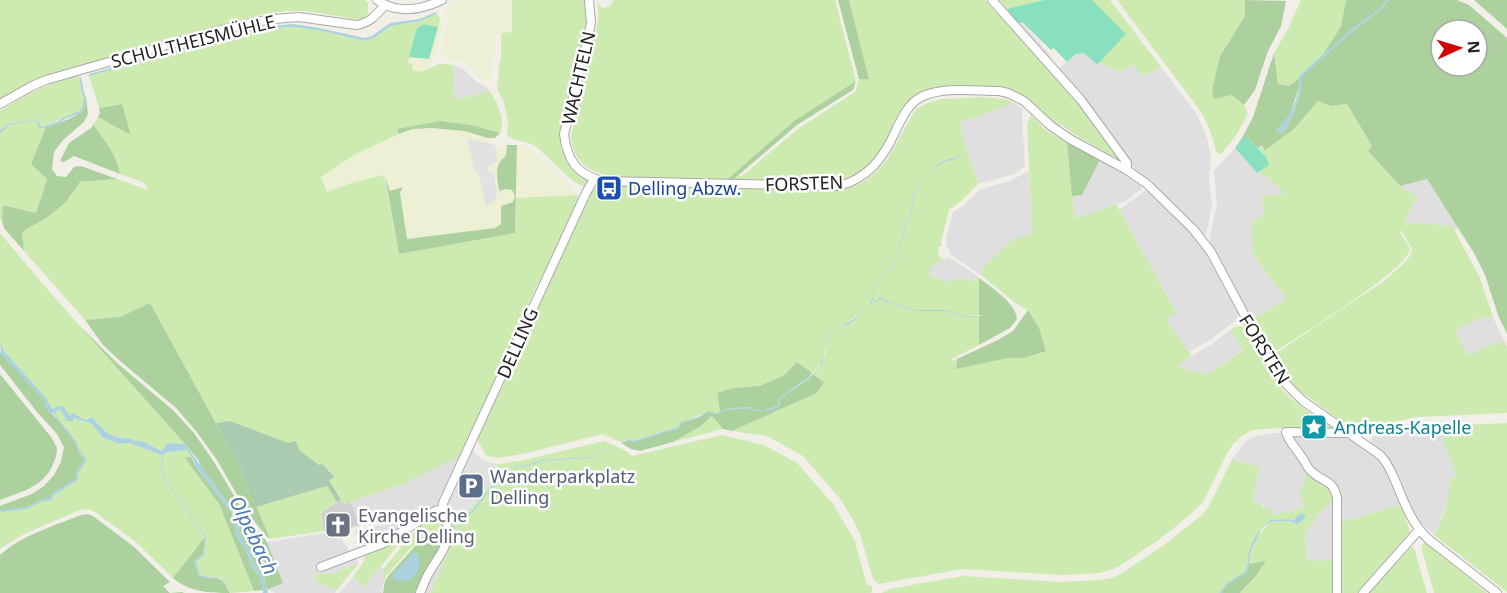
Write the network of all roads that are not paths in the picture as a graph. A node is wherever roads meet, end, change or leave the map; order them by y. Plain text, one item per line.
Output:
1 (377, 0) edge
2 (442, 0) edge
3 (589, 0) edge
4 (992, 0) edge
5 (385, 5) junction
6 (0, 105) edge
7 (1127, 170) junction
8 (594, 179) junction
9 (1349, 433) junction
10 (442, 509) junction
11 (1419, 530) junction
12 (321, 567) dead end
13 (420, 593) edge
14 (1337, 593) edge
15 (1363, 593) edge
16 (1497, 593) edge

1 - 5 street
2 - 5 street
3 - 8 street, WACHTELN
4 - 7 street, FORSTEN
5 - 6 street, SCHULTHEISMÜHLE
7 - 8 street, FORSTEN
7 - 9 street, FORSTEN
8 - 10 street, DELLING
9 - 11 street, FORSTEN
9 - 14 street
10 - 12 street
10 - 13 street
11 - 15 street
11 - 16 street, FORSTEN

